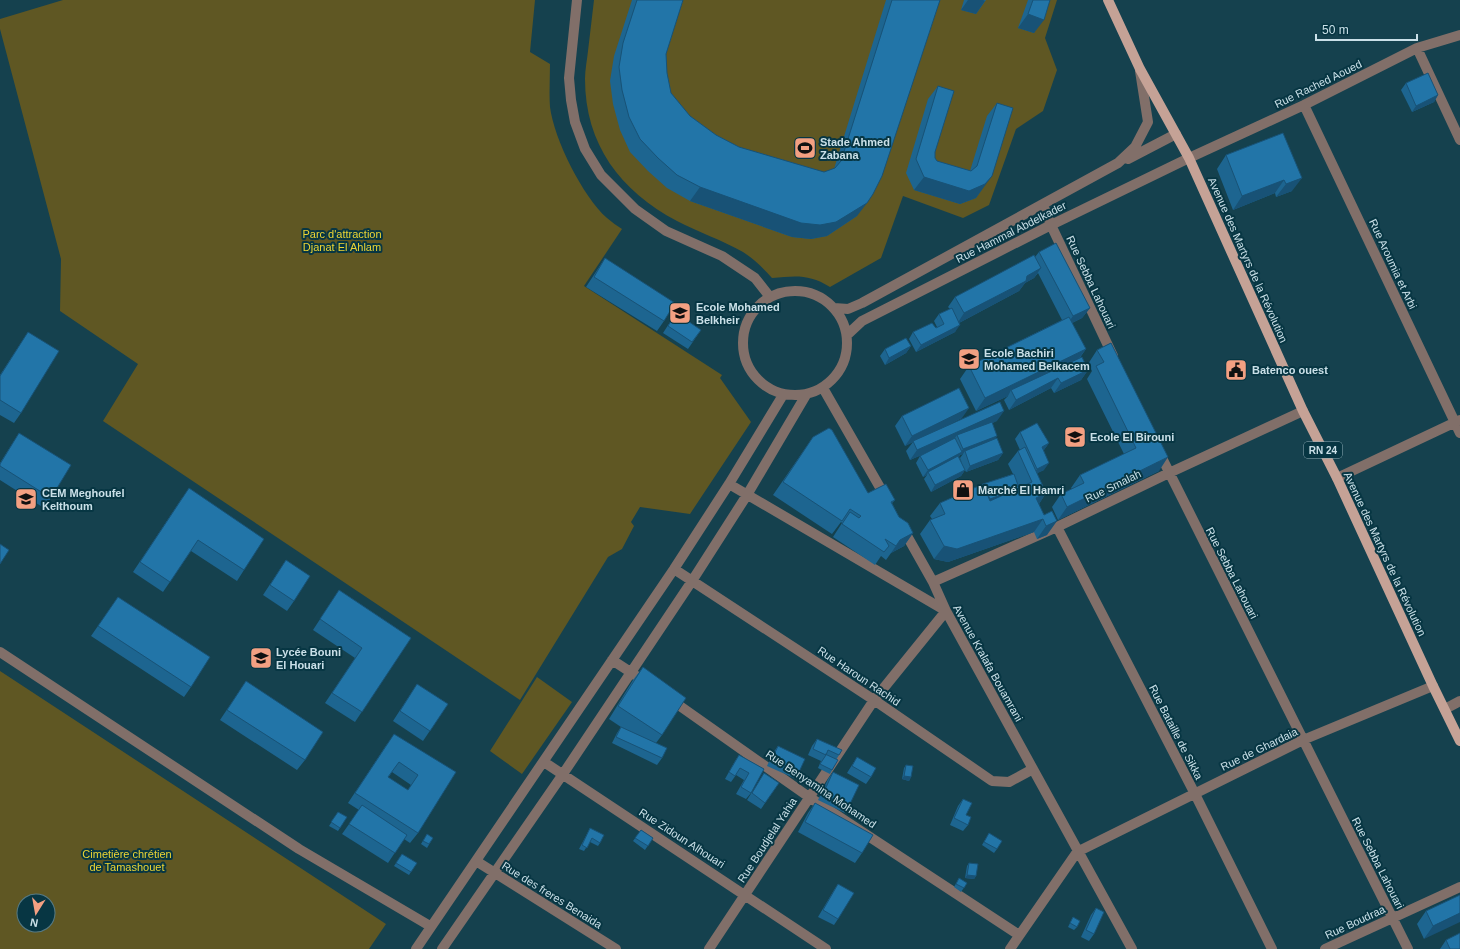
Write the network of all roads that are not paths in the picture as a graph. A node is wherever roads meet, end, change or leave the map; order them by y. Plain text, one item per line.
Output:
1 (577, 0) edge
2 (1108, 0) edge
3 (1460, 35) edge
4 (1417, 48) junction
5 (1140, 69) junction
6 (1304, 105) junction
7 (1176, 134) junction
8 (1460, 140) edge
9 (1189, 158) junction
10 (1118, 163) junction
11 (1043, 205) junction
12 (1051, 225) junction
13 (770, 297) junction
14 (834, 308) junction
15 (847, 334) junction
16 (1118, 367) edge
17 (823, 388) junction
18 (783, 395) junction
19 (806, 395) junction
20 (1303, 411) junction
21 (1458, 421) edge
22 (1460, 433) edge
23 (1155, 445) edge
24 (1169, 473) junction
25 (1338, 478) junction
26 (729, 484) junction
27 (747, 495) junction
28 (890, 506) edge
29 (898, 519) edge
30 (1057, 527) junction
31 (674, 568) junction
32 (692, 580) junction
33 (933, 582) junction
34 (946, 611) junction
35 (0, 652) edge
36 (612, 660) junction
37 (630, 672) junction
38 (643, 680) edge
39 (1433, 686) junction
40 (662, 694) edge
41 (874, 700) junction
42 (1460, 701) edge
43 (1445, 709) junction
44 (1303, 740) junction
45 (1460, 741) edge
46 (544, 762) junction
47 (1033, 769) junction
48 (563, 774) junction
49 (1195, 794) junction
50 (810, 797) junction
51 (1077, 852) junction
52 (476, 861) junction
53 (495, 873) junction
54 (1460, 887) edge
55 (745, 894) junction
56 (1392, 917) junction
57 (430, 926) junction
58 (1019, 935) junction
59 (416, 949) edge
60 (442, 949) edge
61 (616, 949) edge
62 (709, 949) edge
63 (826, 949) edge
64 (1010, 949) edge
65 (1132, 949) edge
66 (1272, 949) edge
67 (1325, 949) edge
68 (1408, 949) edge

1 - 13 street
2 - 5 main road, Avenue des Martyrs de la Révolution
3 - 4 street, Rue Rached Aoued
4 - 6 street, Rue Rached Aoued
4 - 8 street
5 - 7 main road, Avenue des Martyrs de la Révolution
5 - 10 street
6 - 9 street, Rue Rached Aoued
6 - 21 street, Rue Aroumia et Arbi
7 - 9 main road, Avenue des Martyrs de la Révolution
7 - 10 street
9 - 12 street, Rue Hammal Abdelkader
9 - 20 main road, Avenue des Martyrs de la Révolution / RN 24
10 - 11 street
11 - 12 street, Rue Sebba Lahouari
11 - 14 street
12 - 15 street, Rue Hammal Abdelkader
12 - 16 street, Rue Sebba Lahouari
13 - 14 street
13 - 18 street
14 - 15 street
15 - 17 street
17 - 19 street
17 - 28 street
18 - 19 street
18 - 26 street
19 - 27 street
20 - 24 street, Rue Smalah
20 - 25 main road, Avenue des Martyrs de la Révolution / RN 24
21 - 22 street, Rue Aroumia et Arbi
21 - 25 street
23 - 24 street, Rue Sebba Lahouari
24 - 30 street, Rue Smalah
24 - 44 street, Rue Sebba Lahouari
25 - 39 main road, Avenue des Martyrs de la Révolution / RN 24
26 - 27 street
26 - 31 street
27 - 32 street
27 - 34 street
29 - 33 street, Avenue Kralafa Bouamrani
30 - 33 street, Rue Smalah
30 - 49 street, Rue Bataille de Sikka
31 - 32 street, Rue Haroun Rachid
31 - 36 street
32 - 37 street
32 - 41 street, Rue Haroun Rachid
33 - 34 street, Avenue Kralafa Bouamrani
34 - 41 street, Rue Boudjelal Yahia
34 - 47 street, Avenue Kralafa Bouamrani
35 - 57 street
36 - 37 street
36 - 46 street
37 - 38 street
37 - 48 street
39 - 43 main road, Avenue des Martyrs de la Révolution / RN 24
39 - 44 street, Rue de Ghardaia
40 - 50 street, Rue Benyamina Mohamed
41 - 47 street, Rue Haroun Rachid
41 - 50 street, Rue Boudjelal Yahia
42 - 43 street
43 - 45 main road, Avenue des Martyrs de la Révolution / RN 24
44 - 49 street, Rue de Ghardaia
44 - 56 street, Rue Sebba Lahouari
46 - 48 street, Rue Zidoun Alhouari
46 - 52 street
47 - 51 street, Avenue Kralafa Bouamrani
48 - 53 street
48 - 55 street, Rue Zidoun Alhouari
49 - 51 street, Rue de Ghardaia
49 - 66 street, Rue Bataille de Sikka
50 - 55 street, Rue Boudjelal Yahia
50 - 58 street, Rue Benyamina Mohamed
51 - 58 street
51 - 65 street, Avenue Kralafa Bouamrani
52 - 53 street, Rue des freres Benaida
52 - 57 street
53 - 60 street
53 - 61 street, Rue des freres Benaida
54 - 56 street, Rue Boudraa
55 - 62 street, Rue Boudjelal Yahia
55 - 63 street, Rue Zidoun Alhouari
56 - 67 street, Rue Boudraa
56 - 68 street, Rue Sebba Lahouari
57 - 59 street
58 - 64 street

